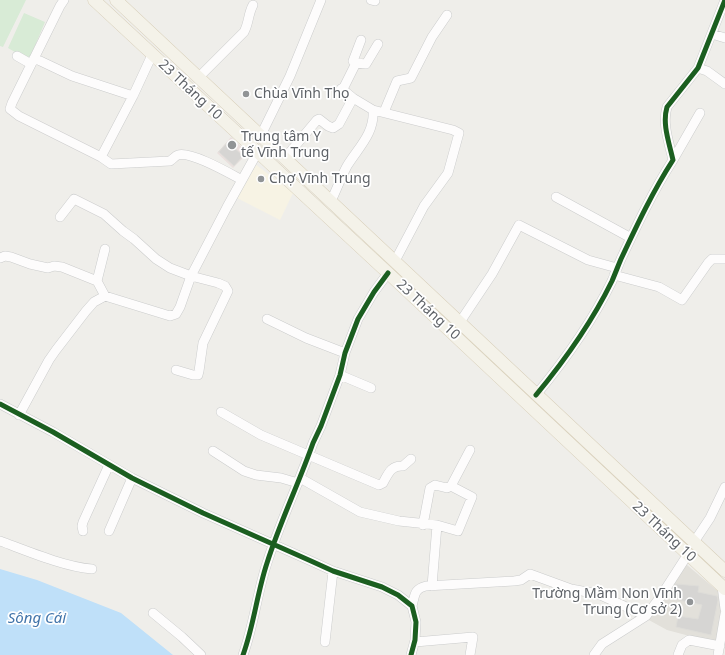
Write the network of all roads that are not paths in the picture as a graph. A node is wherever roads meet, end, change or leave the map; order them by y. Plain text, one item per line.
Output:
1 (64, 0) edge
2 (94, 0) edge
3 (116, 0) edge
4 (321, 0) edge
5 (725, 0) edge
6 (253, 5) dead end
7 (447, 15) dead end
8 (712, 34) junction
9 (725, 38) edge
10 (362, 40) dead end
11 (378, 44) dead end
12 (152, 55) junction
13 (16, 56) dead end
14 (32, 61) junction
15 (182, 62) junction
16 (356, 63) junction
17 (698, 68) junction
18 (171, 72) junction
19 (200, 77) junction
20 (725, 84) edge
21 (133, 96) junction
22 (353, 98) junction
23 (0, 108) edge
24 (10, 110) junction
25 (374, 110) junction
26 (384, 112) junction
27 (700, 113) dead end
28 (261, 135) junction
29 (257, 153) junction
30 (101, 157) junction
31 (285, 158) junction
32 (673, 160) junction
33 (242, 180) junction
34 (556, 197) dead end
35 (331, 201) junction
36 (60, 216) dead end
37 (631, 238) junction
38 (104, 249) dead end
39 (0, 258) edge
40 (725, 259) edge
41 (395, 261) junction
42 (616, 272) junction
43 (388, 273) junction
44 (191, 276) junction
45 (97, 281) junction
46 (105, 296) junction
47 (267, 319) dead end
48 (460, 322) junction
49 (345, 353) junction
50 (176, 370) dead end
51 (340, 375) junction
52 (371, 388) dead end
53 (536, 394) junction
54 (0, 404) edge
55 (221, 412) dead end
56 (19, 415) junction
57 (470, 450) dead end
58 (213, 451) dead end
59 (308, 456) junction
60 (411, 459) dead end
61 (109, 465) junction
62 (132, 478) junction
63 (299, 480) junction
64 (451, 486) junction
65 (725, 487) edge
66 (423, 525) junction
67 (437, 525) junction
68 (83, 531) dead end
69 (109, 531) dead end
70 (0, 541) edge
71 (694, 542) junction
72 (273, 544) junction
73 (688, 554) junction
74 (92, 569) dead end
75 (723, 569) edge
76 (333, 571) junction
77 (432, 586) junction
78 (723, 588) edge
79 (412, 606) junction
80 (725, 609) edge
81 (153, 613) dead end
82 (725, 614) edge
83 (646, 616) junction
84 (325, 642) dead end
85 (415, 642) junction
86 (720, 646) junction
87 (200, 655) edge
88 (243, 655) edge
89 (411, 655) edge
90 (470, 655) edge
91 (594, 655) edge
92 (678, 655) edge
93 (718, 655) edge

1 - 14 street
2 - 12 main road, 23 Tháng 10
3 - 15 main road, 23 Tháng 10
4 - 28 street
5 - 8 street
6 - 19 street
7 - 26 street
8 - 9 street
8 - 17 street
10 - 16 street
11 - 16 street
12 - 18 main road, 23 Tháng 10
12 - 21 street
13 - 14 street
14 - 21 street
14 - 24 street
15 - 18 main road
15 - 19 main road, 23 Tháng 10
16 - 22 street
17 - 20 street
17 - 32 street
18 - 29 main road, 23 Tháng 10
19 - 28 main road, 23 Tháng 10
21 - 30 street
22 - 25 street
22 - 31 street
23 - 24 street
24 - 30 street
25 - 26 street
25 - 35 street
26 - 41 street
27 - 32 street
28 - 31 main road, 23 Tháng 10
29 - 33 street
29 - 43 main road, 23 Tháng 10
30 - 33 street
31 - 35 main road, 23 Tháng 10
32 - 37 street
33 - 44 street
34 - 37 street
35 - 41 main road, 23 Tháng 10
36 - 44 street
37 - 42 street
38 - 45 street
39 - 45 street
40 - 42 street
41 - 43 main road
41 - 48 main road, 23 Tháng 10
42 - 48 street
42 - 53 street
43 - 49 street
43 - 73 main road, 23 Tháng 10
44 - 46 street
44 - 50 street
45 - 46 street
46 - 56 street
47 - 49 street
48 - 53 main road, 23 Tháng 10
49 - 51 street
51 - 52 street
51 - 59 street
53 - 71 main road, 23 Tháng 10
54 - 56 street
55 - 59 street
56 - 61 street
57 - 64 street
58 - 63 street
59 - 60 street
59 - 63 street
61 - 62 street
61 - 68 street
62 - 69 street
62 - 72 street
63 - 66 street
63 - 72 street
64 - 66 street
64 - 67 street
65 - 71 street
66 - 67 street
67 - 77 street
70 - 74 street
71 - 73 main road
71 - 75 main road, 23 Tháng 10
72 - 76 street
72 - 88 street
73 - 78 main road, 23 Tháng 10
73 - 83 street
76 - 79 street
76 - 84 street
77 - 79 street
77 - 83 street
78 - 80 street
79 - 85 street
81 - 87 street
82 - 86 street
83 - 91 street
85 - 89 street
85 - 90 street
86 - 92 street
86 - 93 street

